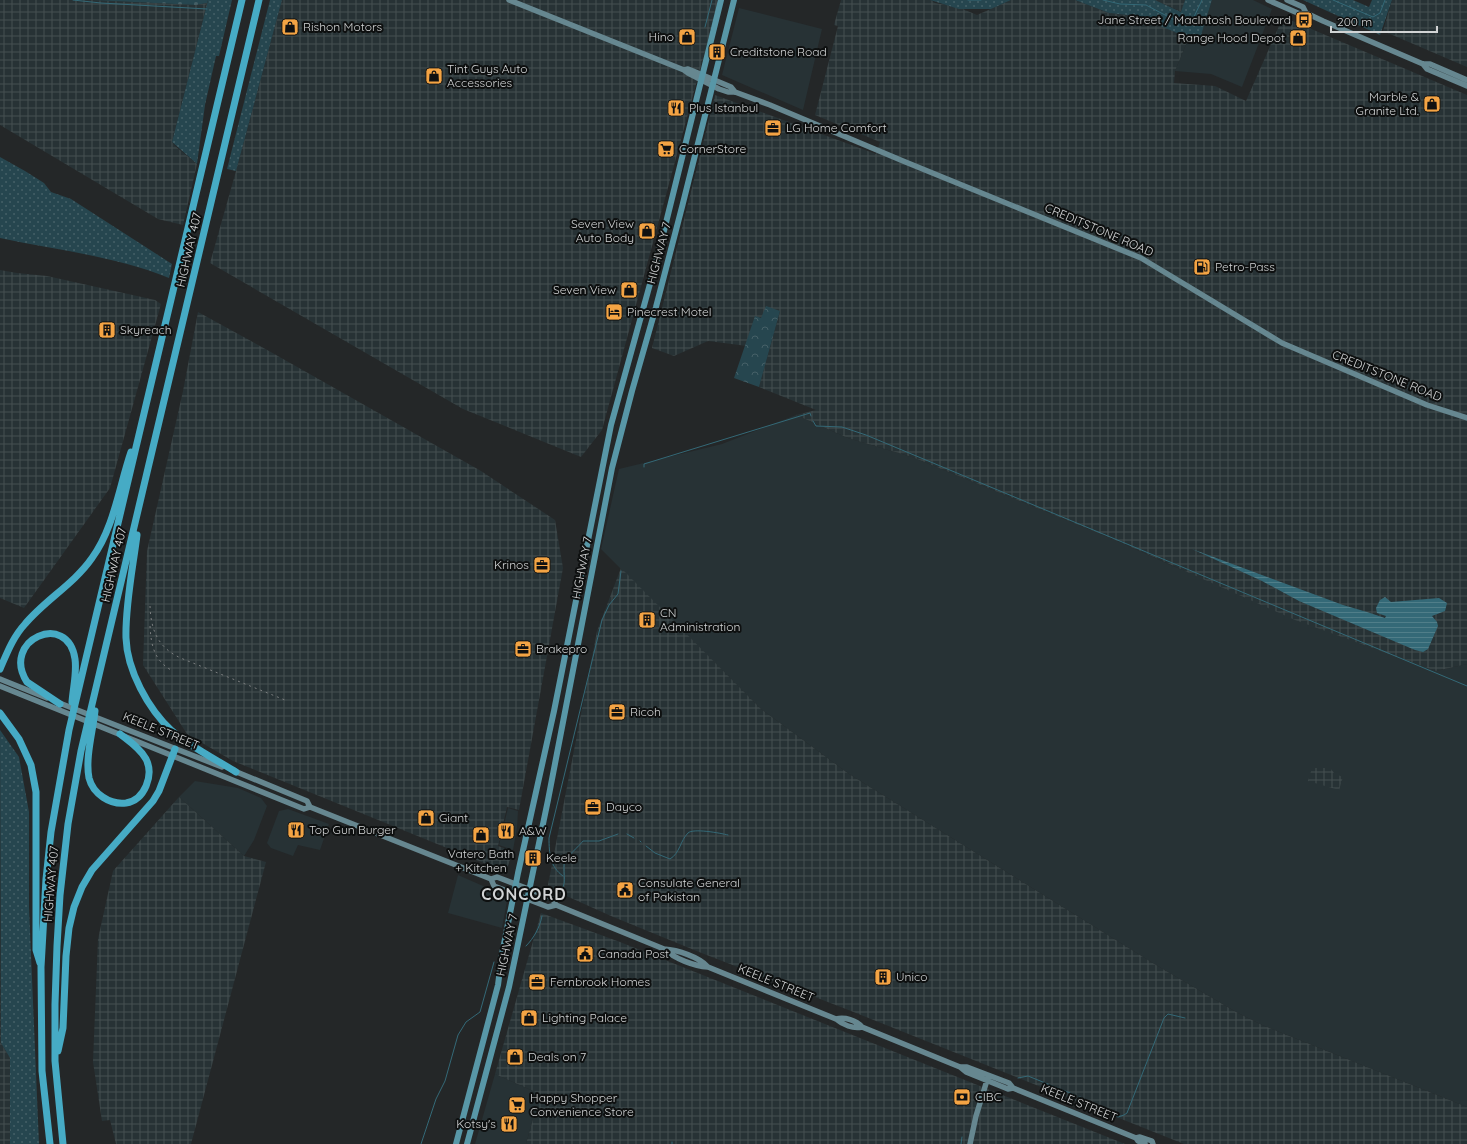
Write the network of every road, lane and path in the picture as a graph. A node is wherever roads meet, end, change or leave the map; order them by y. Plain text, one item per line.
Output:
1 (242, 0) edge
2 (259, 0) edge
3 (510, 0) edge
4 (721, 0) edge
5 (734, 0) edge
6 (1268, 0) edge
7 (1287, 0) edge
8 (1306, 13) junction
9 (1423, 64) junction
10 (702, 77) junction
11 (1467, 80) edge
12 (714, 83) junction
13 (1467, 86) edge
14 (146, 405) junction
15 (1467, 418) edge
16 (143, 492) junction
17 (0, 669) edge
18 (0, 679) edge
19 (0, 686) edge
20 (97, 686) junction
21 (59, 707) junction
22 (0, 713) edge
23 (69, 730) junction
24 (120, 734) junction
25 (174, 752) junction
26 (236, 772) junction
27 (310, 807) junction
28 (490, 879) junction
29 (516, 885) junction
30 (530, 890) junction
31 (514, 894) junction
32 (528, 900) junction
33 (556, 905) junction
34 (41, 967) junction
35 (55, 1061) junction
36 (988, 1077) junction
37 (1136, 1138) junction
38 (50, 1144) edge
39 (63, 1144) edge
40 (456, 1144) edge
41 (467, 1144) edge
42 (970, 1144) edge
43 (1145, 1144) edge
44 (1153, 1144) edge

1 - 14 highway, HIGHWAY 407
2 - 16 highway, HIGHWAY 407
3 - 10 main road, CREDITSTONE ROAD
4 - 10 main road, HIGHWAY 7
5 - 12 main road, HIGHWAY 7
6 - 8 main road
7 - 8 main road
8 - 9 main road
9 - 11 main road
9 - 13 main road
10 - 12 main road, CREDITSTONE ROAD
10 - 29 main road, HIGHWAY 7
12 - 15 main road, CREDITSTONE ROAD
12 - 30 main road, HIGHWAY 7
14 - 17 highway
14 - 23 highway, HIGHWAY 407
16 - 20 highway, HIGHWAY 407
16 - 26 highway
18 - 21 main road, KEELE STREET
19 - 21 main road, KEELE STREET
20 - 24 highway
20 - 35 highway, HIGHWAY 407
21 - 23 highway
21 - 24 main road, KEELE STREET
21 - 25 main road, KEELE STREET
22 - 34 highway
23 - 34 highway, HIGHWAY 407
24 - 25 main road, KEELE STREET
25 - 26 main road, KEELE STREET
25 - 27 main road, KEELE STREET
25 - 35 highway
26 - 27 main road, KEELE STREET
27 - 28 main road, KEELE STREET
28 - 29 main road, KEELE STREET
28 - 31 main road, KEELE STREET
29 - 30 main road, KEELE STREET
29 - 31 main road, HIGHWAY 7
30 - 32 main road, HIGHWAY 7
30 - 33 main road, KEELE STREET
31 - 32 main road, KEELE STREET
31 - 40 main road, HIGHWAY 7
32 - 33 main road, KEELE STREET
32 - 41 main road, HIGHWAY 7
33 - 36 main road, KEELE STREET
34 - 38 highway, HIGHWAY 407
35 - 39 highway, HIGHWAY 407
36 - 37 main road, KEELE STREET
36 - 42 main road
37 - 43 main road, KEELE STREET
37 - 44 main road, KEELE STREET

